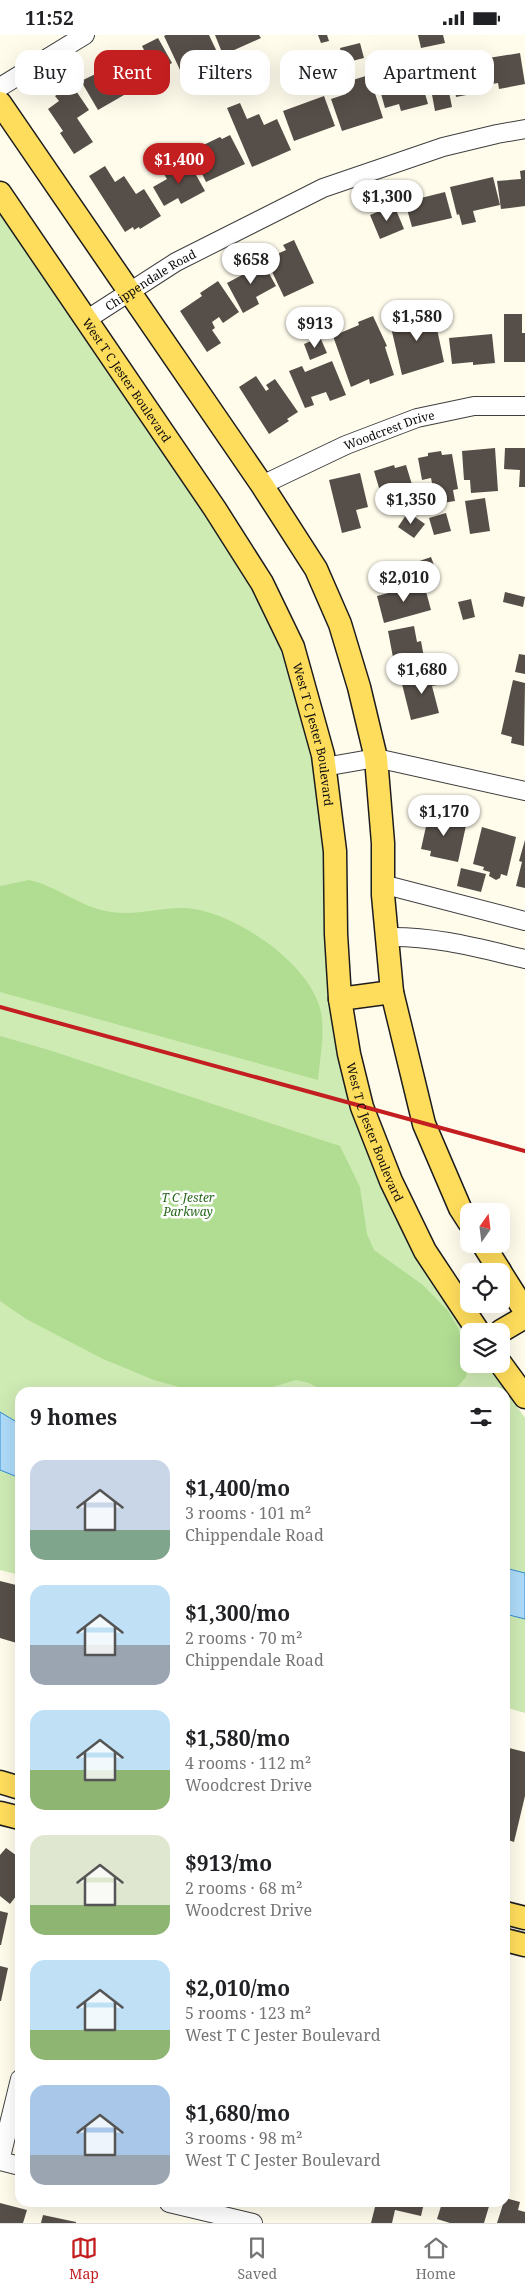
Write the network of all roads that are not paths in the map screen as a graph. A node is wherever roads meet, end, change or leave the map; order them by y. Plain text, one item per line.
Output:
1 (85, 35) edge
2 (0, 87) edge
3 (0, 103) edge
4 (525, 129) edge
5 (0, 193) edge
6 (131, 292) junction
7 (86, 320) junction
8 (525, 406) edge
9 (262, 485) junction
10 (376, 758) junction
11 (324, 767) junction
12 (525, 791) edge
13 (382, 884) junction
14 (525, 921) edge
15 (387, 937) junction
16 (525, 959) edge
17 (392, 992) junction
18 (340, 999) junction
19 (460, 1208) edge
20 (510, 1287) edge
21 (525, 1311) edge
22 (525, 1317) edge
23 (473, 1323) edge
24 (510, 1326) edge
25 (508, 1373) edge
26 (525, 1397) edge
27 (0, 1782) edge
28 (15, 1786) edge
29 (0, 1813) edge
30 (15, 1817) edge
31 (510, 1914) edge
32 (525, 1918) edge
33 (510, 1941) edge
34 (525, 1945) edge
35 (15, 2100) edge
36 (0, 2161) edge
37 (15, 2165) edge
38 (186, 2207) edge
39 (253, 2223) edge

1 - 2 street
3 - 6 main road
4 - 6 street, Chippendale Road
5 - 7 main road, West T C Jester Boulevard
6 - 7 street, Chippendale Road
6 - 9 main road
7 - 11 main road, West T C Jester Boulevard
8 - 9 street, Woodcrest Drive
9 - 10 main road
10 - 11 street
10 - 12 street
10 - 13 main road
11 - 18 main road, West T C Jester Boulevard
13 - 14 street
13 - 15 main road
15 - 16 street
15 - 17 main road
17 - 18 main road
17 - 19 main road
18 - 23 main road, West T C Jester Boulevard
20 - 21 main road
22 - 24 main road
25 - 26 main road
27 - 28 main road
29 - 30 main road
31 - 32 main road
33 - 34 main road
35 - 36 street
36 - 37 street
38 - 39 street

